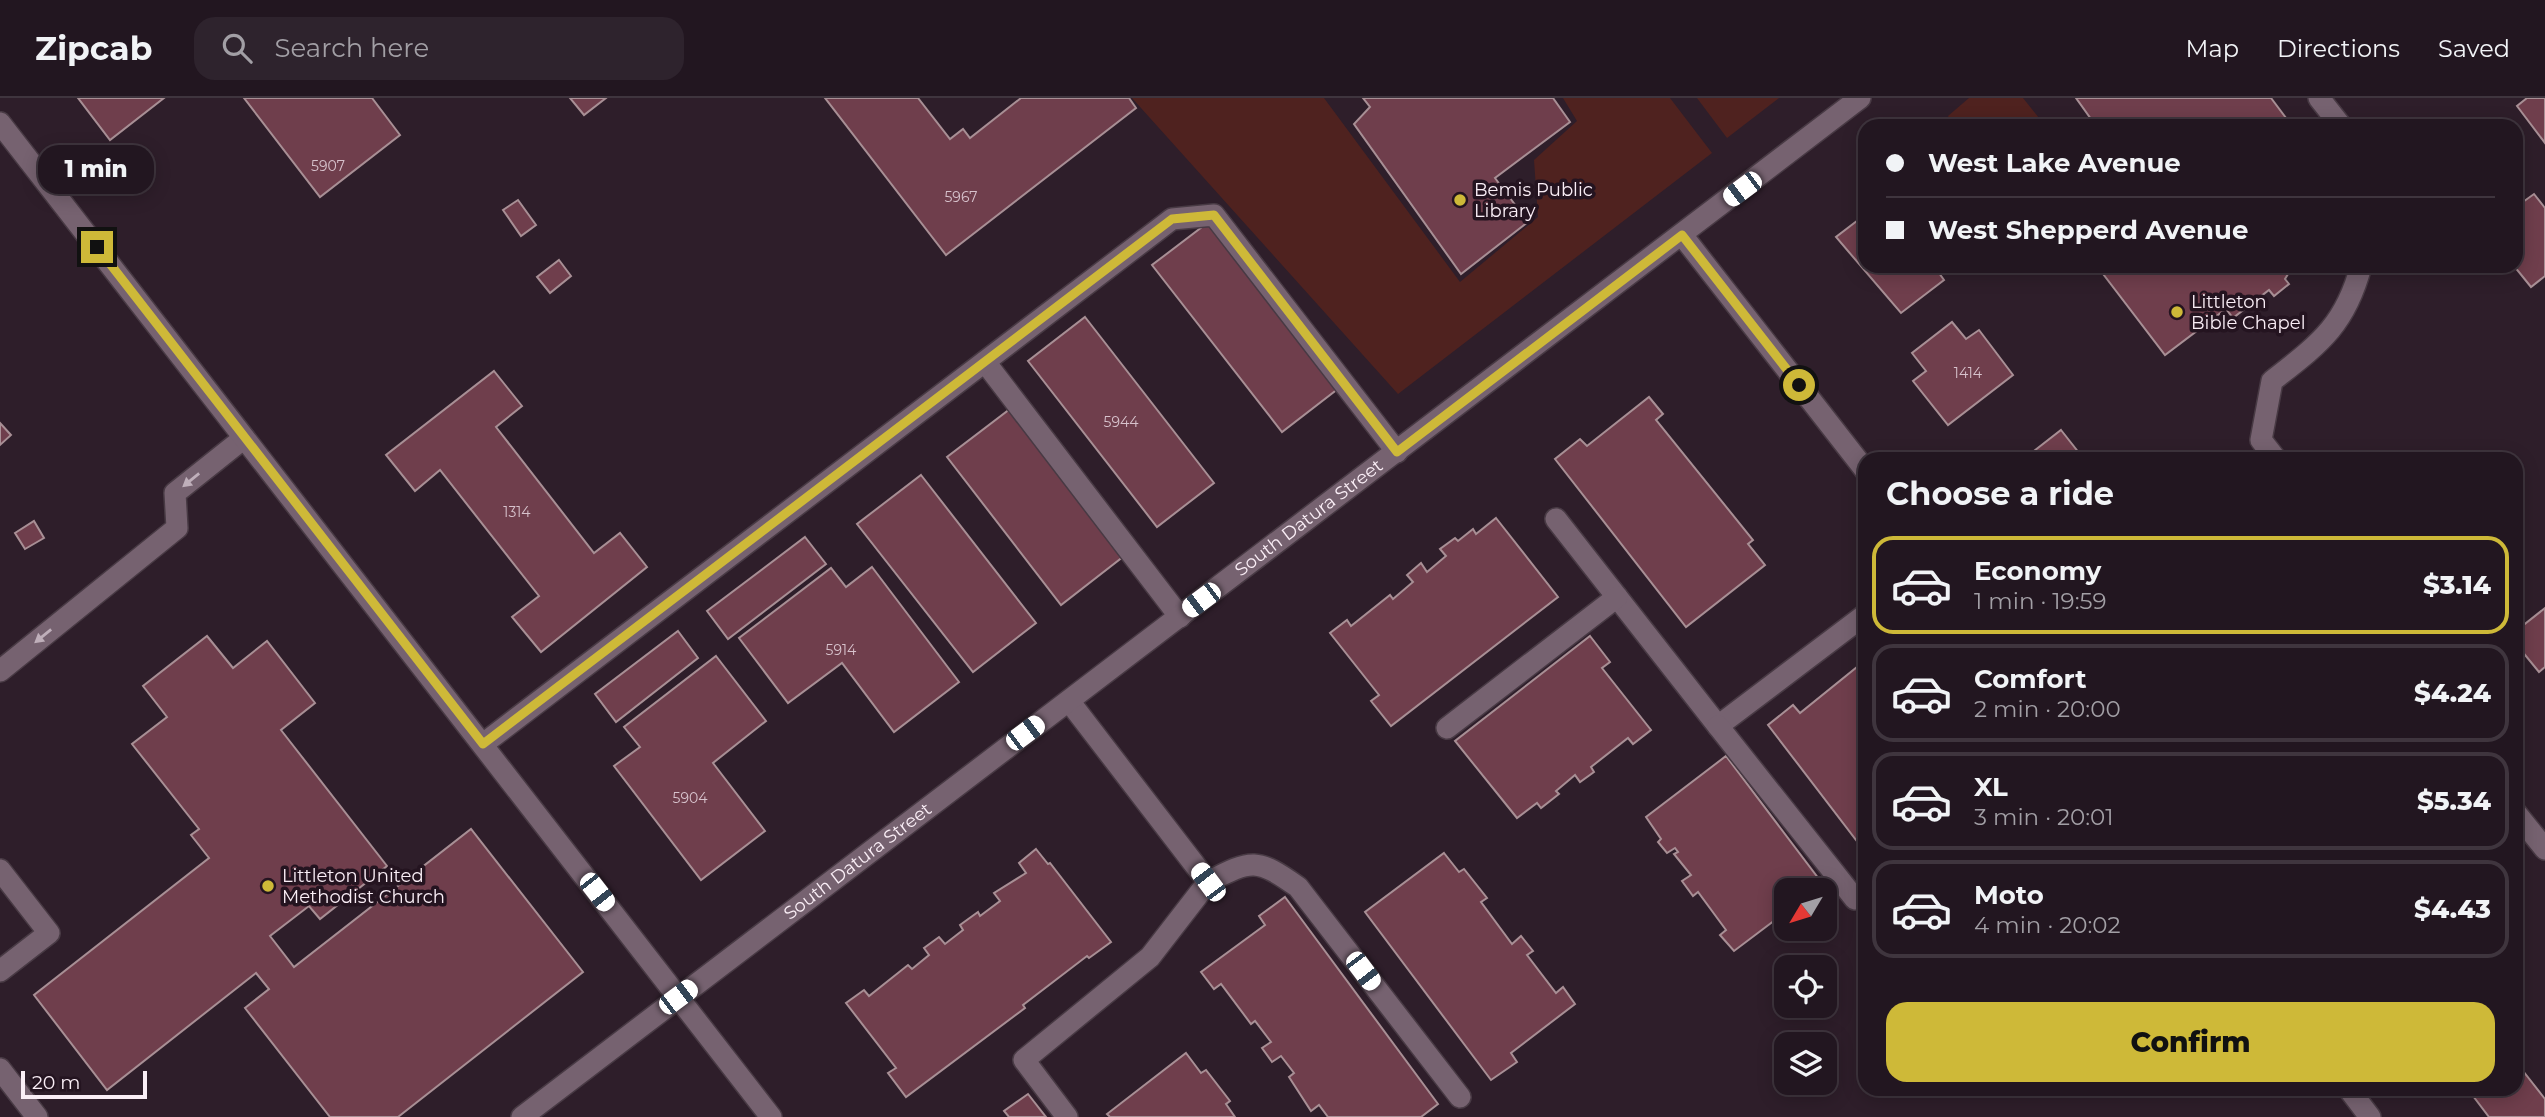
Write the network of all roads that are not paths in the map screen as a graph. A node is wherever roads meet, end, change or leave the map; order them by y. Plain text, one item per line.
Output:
1 (1860, 98) edge
2 (2319, 98) edge
3 (2336, 119) edge
4 (0, 123) edge
5 (1682, 235) junction
6 (2359, 273) edge
7 (985, 362) junction
8 (244, 438) junction
9 (1397, 452) junction
10 (2270, 452) edge
11 (1858, 461) edge
12 (1556, 519) dead end
13 (1617, 597) junction
14 (1180, 617) junction
15 (1858, 620) edge
16 (0, 671) edge
17 (1069, 701) junction
18 (1718, 726) junction
19 (1447, 728) dead end
20 (483, 744) junction
21 (2523, 822) edge
22 (2545, 849) edge
23 (0, 870) edge
24 (1208, 882) junction
25 (1855, 899) dead end
26 (0, 971) edge
27 (678, 997) junction
28 (0, 1069) edge
29 (2354, 1096) edge
30 (1460, 1097) dead end
31 (37, 1117) edge
32 (522, 1117) edge
33 (771, 1117) edge
34 (1067, 1117) edge
35 (2370, 1117) edge

1 - 5 street, South Datura Street
2 - 3 street
4 - 8 street
5 - 9 street, South Datura Street
5 - 11 street
6 - 10 street
7 - 9 street
7 - 14 street
7 - 20 street
8 -> 16 street
8 - 20 street
9 - 14 street, South Datura Street
12 - 13 street
13 - 18 street
13 - 19 street
14 - 17 street, South Datura Street
15 - 18 street
17 - 24 street
17 - 27 street, South Datura Street
18 - 25 street
20 - 27 street
21 - 22 street
23 - 26 street
24 - 30 street
24 - 34 street
27 - 32 street, South Datura Street
27 - 33 street
28 - 31 street
29 - 35 street

